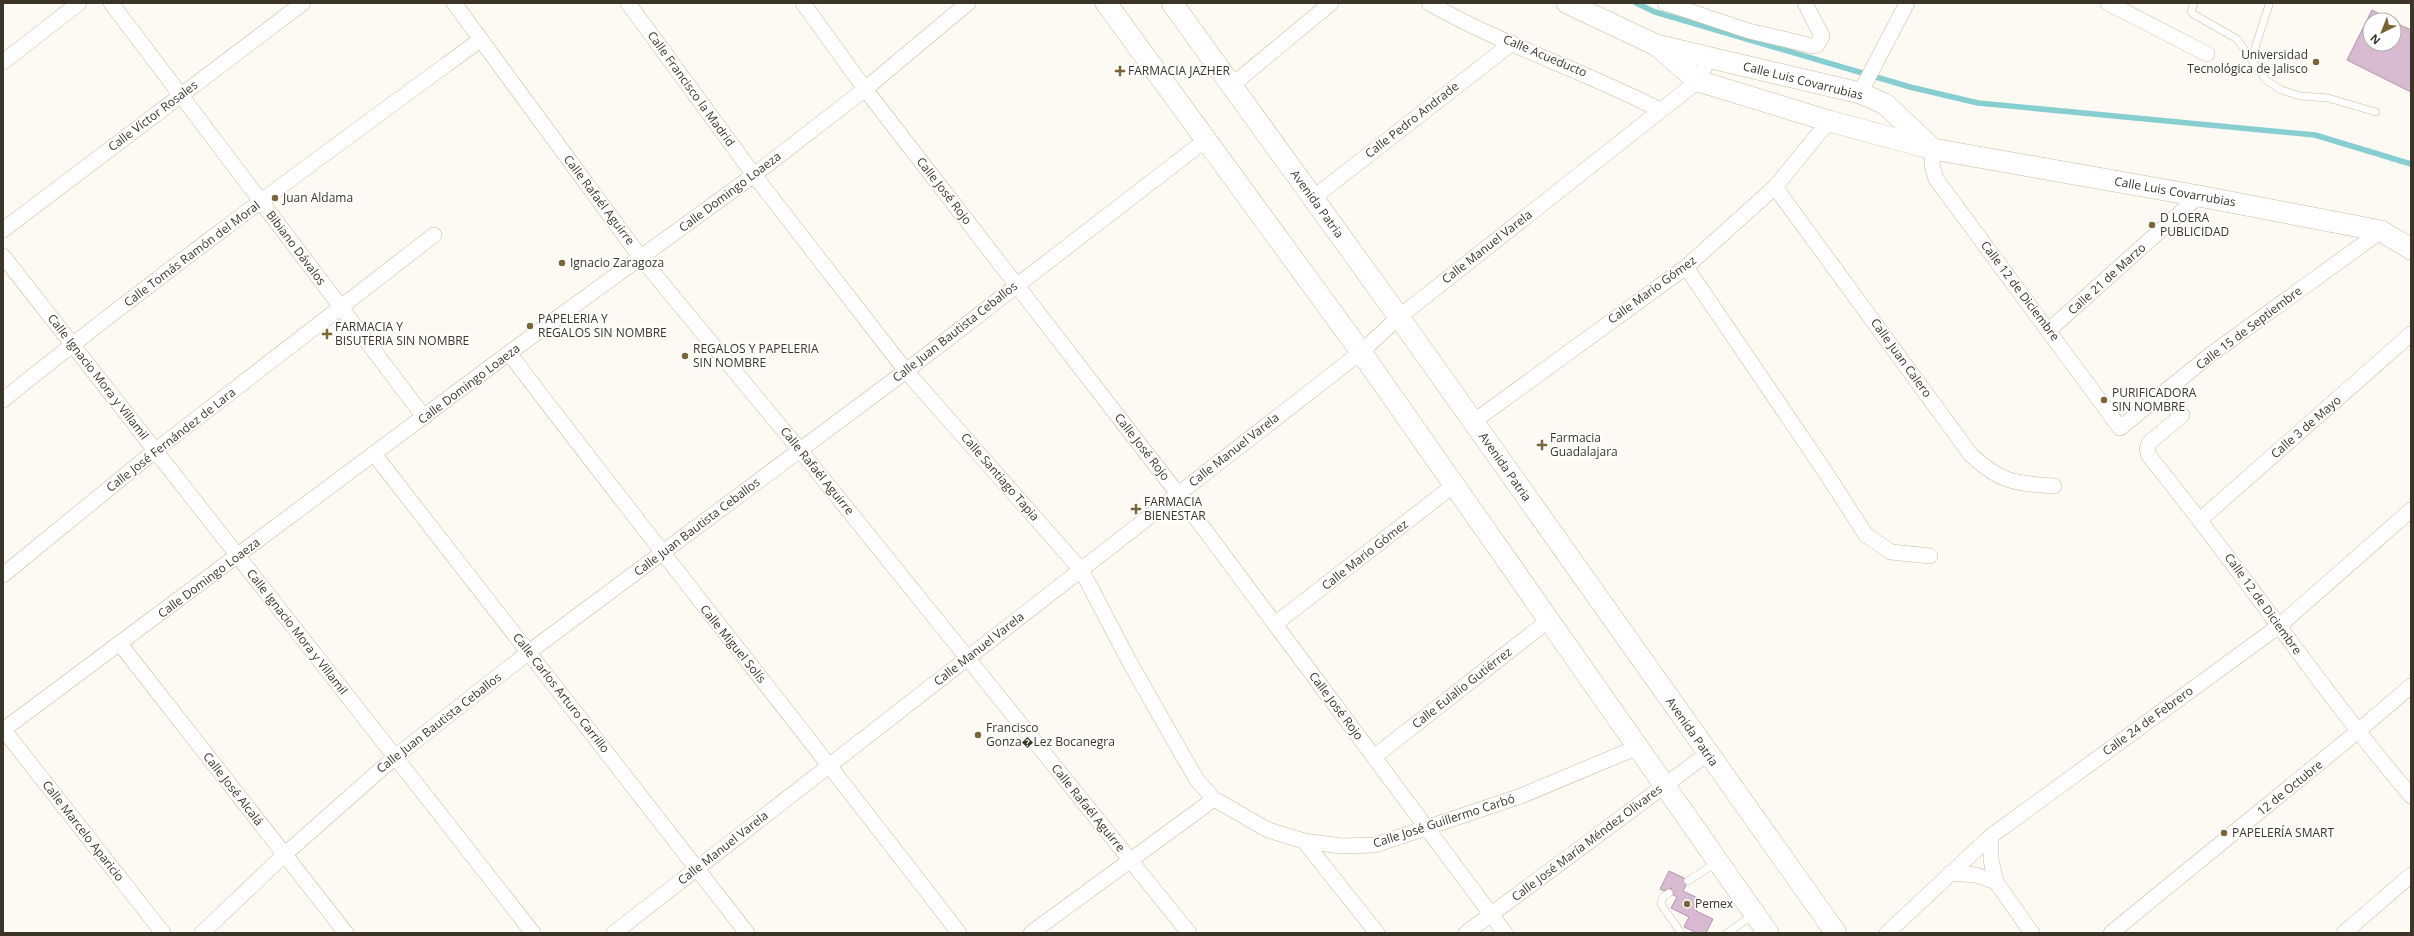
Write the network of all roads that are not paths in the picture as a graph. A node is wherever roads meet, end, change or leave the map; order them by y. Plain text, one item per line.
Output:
1 (79, 3) edge
2 (111, 3) edge
3 (303, 3) edge
4 (454, 3) edge
5 (628, 3) edge
6 (803, 3) edge
7 (968, 3) edge
8 (1106, 3) edge
9 (1172, 3) edge
10 (1331, 3) edge
11 (1429, 3) edge
12 (1567, 3) edge
13 (1665, 3) edge
14 (1805, 3) edge
15 (1908, 3) edge
16 (2108, 3) edge
17 (2194, 3) edge
18 (2269, 5) dead end
19 (480, 40) junction
20 (1512, 43) junction
21 (1656, 45) junction
22 (2207, 54) dead end
23 (2252, 57) junction
24 (1709, 58) junction
25 (3, 62) edge
26 (1698, 81) junction
27 (1231, 86) junction
28 (1863, 87) junction
29 (865, 89) junction
30 (180, 95) junction
31 (1660, 110) junction
32 (2376, 112) dead end
33 (1829, 121) junction
34 (1207, 139) junction
35 (1933, 149) junction
36 (754, 175) junction
37 (1775, 187) junction
38 (2199, 196) junction
39 (1312, 198) junction
40 (261, 201) junction
41 (3, 230) edge
42 (2381, 231) junction
43 (434, 236) dead end
44 (2411, 249) edge
45 (3, 256) edge
46 (641, 258) junction
47 (1686, 268) junction
48 (1016, 284) junction
49 (341, 307) junction
50 (1399, 317) junction
51 (2049, 330) junction
52 (2411, 334) edge
53 (72, 344) junction
54 (1361, 352) junction
55 (509, 353) junction
56 (906, 371) junction
57 (3, 400) edge
58 (2182, 415) dead end
59 (424, 417) junction
60 (1473, 422) junction
61 (2120, 428) joint
62 (799, 449) junction
63 (156, 450) junction
64 (374, 454) junction
65 (1454, 485) junction
66 (2054, 486) dead end
67 (1178, 494) junction
68 (2411, 510) edge
69 (2201, 519) junction
70 (662, 554) junction
71 (238, 556) junction
72 (1930, 556) dead end
73 (1082, 571) junction
74 (3, 575) edge
75 (1549, 620) junction
76 (1276, 624) junction
77 (2279, 626) junction
78 (120, 644) junction
79 (529, 652) junction
80 (968, 658) junction
81 (2411, 686) edge
82 (3, 730) edge
83 (2357, 732) junction
84 (1638, 747) junction
85 (1707, 754) junction
86 (395, 757) junction
87 (1374, 757) junction
88 (830, 765) junction
89 (1665, 786) junction
90 (2411, 796) edge
91 (1214, 799) junction
92 (1427, 828) junction
93 (1991, 836) junction
94 (1304, 841) junction
95 (284, 854) junction
96 (1130, 860) junction
97 (1718, 862) junction
98 (697, 868) junction
99 (1950, 873) junction
100 (2411, 875) edge
101 (1688, 881) dead end
102 (1996, 882) junction
103 (1669, 893) dead end
104 (1755, 914) junction
105 (1491, 915) junction
106 (163, 933) edge
107 (202, 933) edge
108 (346, 933) edge
109 (533, 933) edge
110 (614, 933) edge
111 (747, 933) edge
112 (959, 933) edge
113 (1031, 933) edge
114 (1189, 933) edge
115 (1376, 933) edge
116 (1466, 933) edge
117 (1505, 933) edge
118 (1681, 933) edge
119 (1727, 933) edge
120 (1768, 933) edge
121 (1836, 933) edge
122 (1887, 933) edge
123 (2032, 933) edge
124 (2111, 933) edge
125 (2344, 933) edge

1 - 25 street
2 - 30 street, Bibiano Dávalos
3 - 30 street, Calle Víctor Rosales
4 - 19 street, Calle Rafaél Aguirre
5 - 36 street, Calle Francisco la Madrid
6 - 29 street, Calle José Rojo
7 - 29 street, Calle Domingo Loaeza
8 - 34 street
9 - 27 street, Avenida Patria
10 - 27 street
11 - 20 street, Calle Acueducto
12 - 21 street, Calle Luis Covarrubias
13 - 14 street
15 - 28 street
16 - 22 street
17 - 23 lane
18 - 23 lane
19 - 40 street, Calle Tomás Ramón del Moral
19 - 46 street, Calle Rafaél Aguirre
20 - 31 street, Calle Acueducto
20 - 39 street, Calle Pedro Andrade
21 - 24 street, Calle Luis Covarrubias
21 - 26 street, Calle Luis Covarrubias
23 - 32 lane
24 - 26 street, Calle Manuel Varela
24 - 28 street, Calle Luis Covarrubias
26 - 31 street, Calle Manuel Varela
26 - 33 street, Calle Luis Covarrubias
27 - 39 street, Avenida Patria
28 - 35 street, Calle Luis Covarrubias
29 - 36 street, Calle Domingo Loaeza
29 - 48 street, Calle José Rojo
30 - 40 street, Bibiano Dávalos
30 - 41 street, Calle Víctor Rosales
31 - 50 street, Calle Manuel Varela
33 - 35 street, Calle Luis Covarrubias
33 - 37 street, Calle Mario Gómez
34 - 48 street, Calle Juan Bautista Ceballos
34 - 54 street
35 - 38 street, Calle Luis Covarrubias
35 - 51 street, Calle 12 de Diciembre
36 - 46 street, Calle Domingo Loaeza
36 - 56 street, Calle Santiago Tapia
37 - 47 street, Calle Mario Gómez
37 - 66 street, Calle Juan Calero
38 - 42 street, Calle Luis Covarrubias
38 - 51 street, Calle 21 de Marzo
39 - 50 street, Avenida Patria
40 - 49 street, Bibiano Dávalos
40 - 53 street, Calle Tomás Ramón del Moral
42 - 44 street, Calle Luis Covarrubias
42 - 61 street, Calle 15 de Septiembre
43 - 49 street, Calle José Fernández de Lara
45 - 53 street, Calle Ignacio Mora y Villamil
46 - 55 street, Calle Domingo Loaeza
46 - 62 street, Calle Rafaél Aguirre
47 - 60 street, Calle Mario Gómez
47 - 72 street
48 - 56 street, Calle Juan Bautista Ceballos
48 - 67 street, Calle José Rojo
49 - 59 street, Bibiano Dávalos
49 - 63 street, Calle José Fernández de Lara
50 - 54 street, Calle Manuel Varela
50 - 60 street, Avenida Patria
51 - 61 street, Calle 12 de Diciembre
52 - 69 street, Calle 3 de Mayo
53 - 57 street, Calle Tomás Ramón del Moral
53 - 63 street, Calle Ignacio Mora y Villamil
54 - 65 street
54 - 67 street, Calle Manuel Varela
55 - 59 street, Calle Domingo Loaeza
55 - 70 street, Calle Miguel Solís
56 - 62 street, Calle Juan Bautista Ceballos
56 - 73 street, Calle Santiago Tapia
58 - 69 street, Calle 12 de Diciembre
59 - 64 street, Calle Domingo Loaeza
60 - 85 street, Avenida Patria
62 - 70 street, Calle Juan Bautista Ceballos
62 - 80 street, Calle Rafaél Aguirre
63 - 71 street, Calle Ignacio Mora y Villamil
63 - 74 street, Calle José Fernández de Lara
64 - 71 street, Calle Domingo Loaeza
64 - 79 street, Calle Carlos Arturo Carrillo
65 - 75 street
65 - 76 street, Calle Mario Gómez
67 - 73 street, Calle Manuel Varela
67 - 76 street, Calle José Rojo
68 - 77 street, Calle 24 de Febrero
69 - 77 street, Calle 12 de Diciembre
70 - 79 street, Calle Juan Bautista Ceballos
70 - 88 street, Calle Miguel Solís
71 - 78 street, Calle Domingo Loaeza
71 - 86 street, Calle Ignacio Mora y Villamil
73 - 80 street, Calle Manuel Varela
73 - 91 street, Calle Santiago Tapia
75 - 84 street
75 - 87 street, Calle Eulalio Gutiérrez
76 - 87 street, Calle José Rojo
77 - 83 street, Calle 12 de Diciembre
77 - 93 street, Calle 24 de Febrero
78 - 82 street, Calle Domingo Loaeza
78 - 95 street, Calle José Alcalá
79 - 86 street, Calle Juan Bautista Ceballos
79 - 98 street, Calle Carlos Arturo Carrillo
80 - 88 street, Calle Manuel Varela
80 - 96 street, Calle Rafaél Aguirre
81 - 83 street, 12 de Octubre
82 - 106 street, Calle Marcelo Aparicio
83 - 90 street, Calle 12 de Diciembre
83 - 124 street, 12 de Octubre
84 - 89 street
84 - 92 street, Calle José Guillermo Carbó
85 - 89 street, Calle José María Méndez Olivares
85 - 121 street, Avenida Patria
86 - 95 street, Calle Juan Bautista Ceballos
86 - 109 street, Calle Ignacio Mora y Villamil
87 - 92 street, Calle José Rojo
88 - 98 street, Calle Manuel Varela
88 - 112 street, Calle Miguel Solís
89 - 97 street
89 - 105 street, Calle José María Méndez Olivares
91 - 94 street, Calle José Guillermo Carbó
91 - 96 street
92 - 94 street, Calle José Guillermo Carbó
92 - 105 street, Calle José Rojo
93 - 99 street, Calle 24 de Febrero
93 - 102 street
94 - 115 street
95 - 107 street, Calle Juan Bautista Ceballos
95 - 108 street, Calle José Alcalá
96 - 113 street
96 - 114 street, Calle Rafaél Aguirre
97 - 101 lane
97 - 104 street
98 - 110 street, Calle Manuel Varela
98 - 111 street, Calle Carlos Arturo Carrillo
99 - 102 street
99 - 122 street, Calle 24 de Febrero
100 - 125 street
102 - 123 street
103 - 118 lane
104 - 119 lane
104 - 120 street
105 - 116 street, Calle José María Méndez Olivares
105 - 117 street, Calle José Rojo

